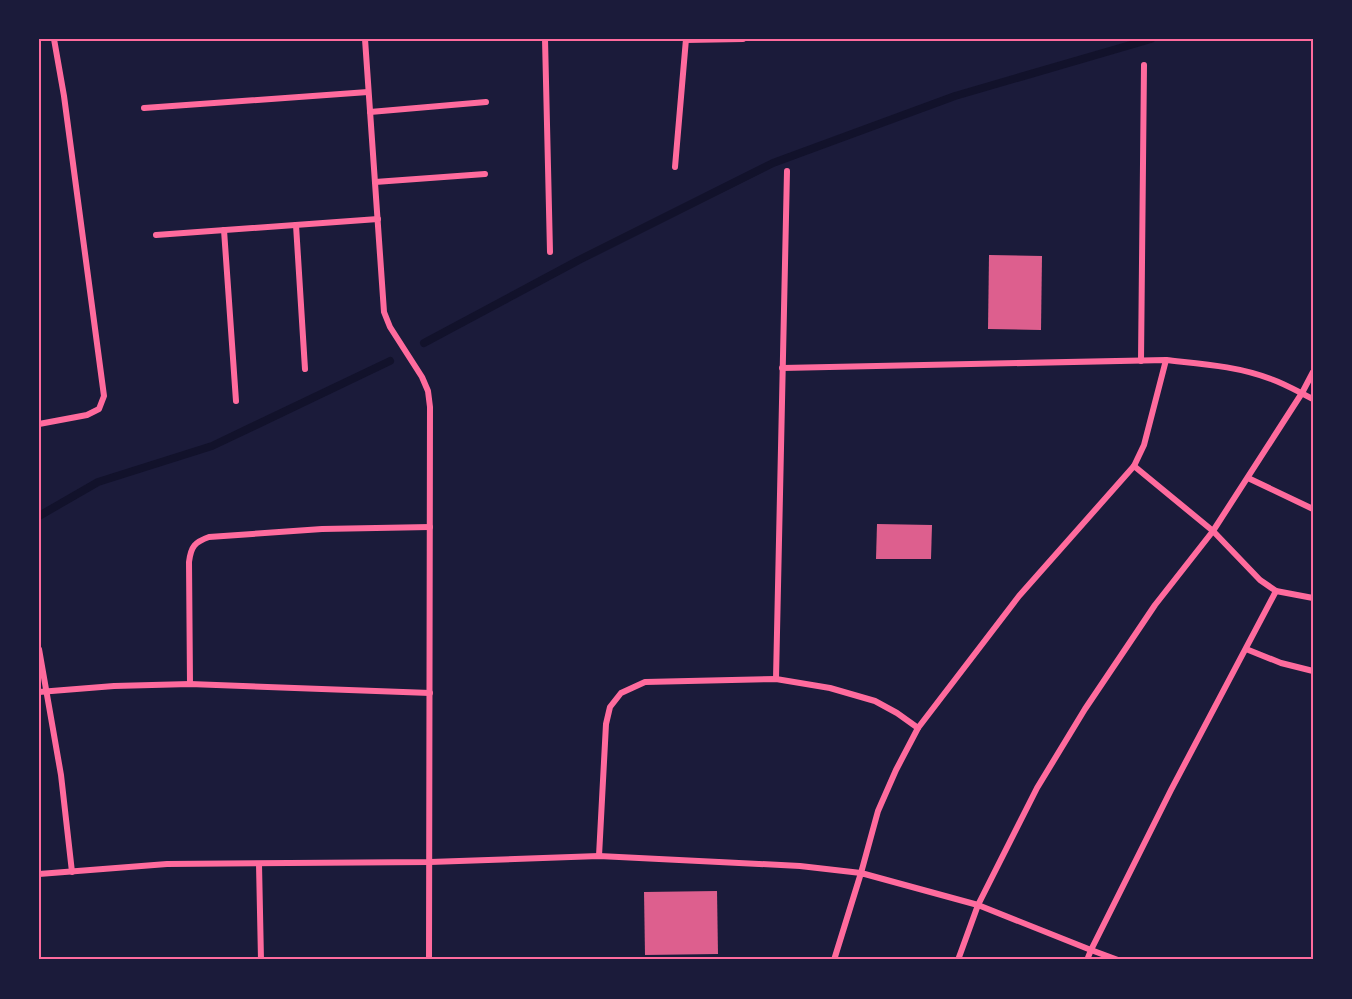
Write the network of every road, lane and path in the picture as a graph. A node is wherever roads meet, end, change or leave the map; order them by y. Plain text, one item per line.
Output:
1 (54, 39) edge
2 (365, 39) edge
3 (545, 39) edge
4 (743, 39) edge
5 (686, 40) edge
6 (1144, 65) dead end
7 (368, 92) junction
8 (486, 102) dead end
9 (144, 108) dead end
10 (370, 112) junction
11 (675, 167) dead end
12 (787, 171) dead end
13 (485, 174) dead end
14 (375, 182) junction
15 (378, 219) junction
16 (296, 225) junction
17 (224, 230) junction
18 (156, 235) dead end
19 (550, 252) dead end
20 (1166, 360) junction
21 (1141, 361) junction
22 (783, 368) junction
23 (305, 369) dead end
24 (1313, 372) edge
25 (1302, 393) junction
26 (1313, 399) edge
27 (236, 401) dead end
28 (39, 424) edge
29 (1134, 466) junction
30 (1248, 478) junction
31 (1313, 509) edge
32 (430, 527) junction
33 (1213, 531) junction
34 (1276, 591) junction
35 (1313, 598) edge
36 (1246, 649) junction
37 (39, 650) edge
38 (1313, 671) edge
39 (776, 678) junction
40 (190, 684) junction
41 (43, 692) edge
42 (430, 693) junction
43 (918, 728) junction
44 (599, 856) junction
45 (430, 862) junction
46 (260, 864) junction
47 (72, 872) junction
48 (861, 873) junction
49 (39, 874) edge
50 (978, 905) junction
51 (1091, 950) junction
52 (261, 960) edge
53 (429, 960) edge
54 (834, 960) edge
55 (958, 960) edge
56 (1087, 960) edge
57 (1118, 960) edge

1 - 28 street
2 - 7 street
3 - 19 street
4 - 5 street
5 - 11 street
6 - 21 street
7 - 9 street
7 - 10 street
8 - 10 street
10 - 14 street
12 - 22 street
13 - 14 street
14 - 15 street
15 - 16 street
15 - 32 street
16 - 17 street
16 - 23 street
17 - 18 street
17 - 27 street
20 - 21 street
20 - 25 street
20 - 29 street
21 - 22 street
22 - 39 street
24 - 25 street
25 - 26 street
25 - 30 street
29 - 33 street
29 - 43 street
30 - 31 street
30 - 33 street
32 - 40 street
32 - 42 street
33 - 34 street
33 - 50 street
34 - 35 street
34 - 36 street
36 - 38 street
36 - 51 street
37 - 41 street
39 - 43 street
39 - 44 street
40 - 41 street
40 - 42 street
41 - 47 street
42 - 45 street
43 - 48 street
44 - 45 street
44 - 48 street
45 - 46 street
45 - 53 street
46 - 47 street
46 - 52 street
47 - 49 street
48 - 50 street
48 - 54 street
50 - 51 street
50 - 55 street
51 - 56 street
51 - 57 street

